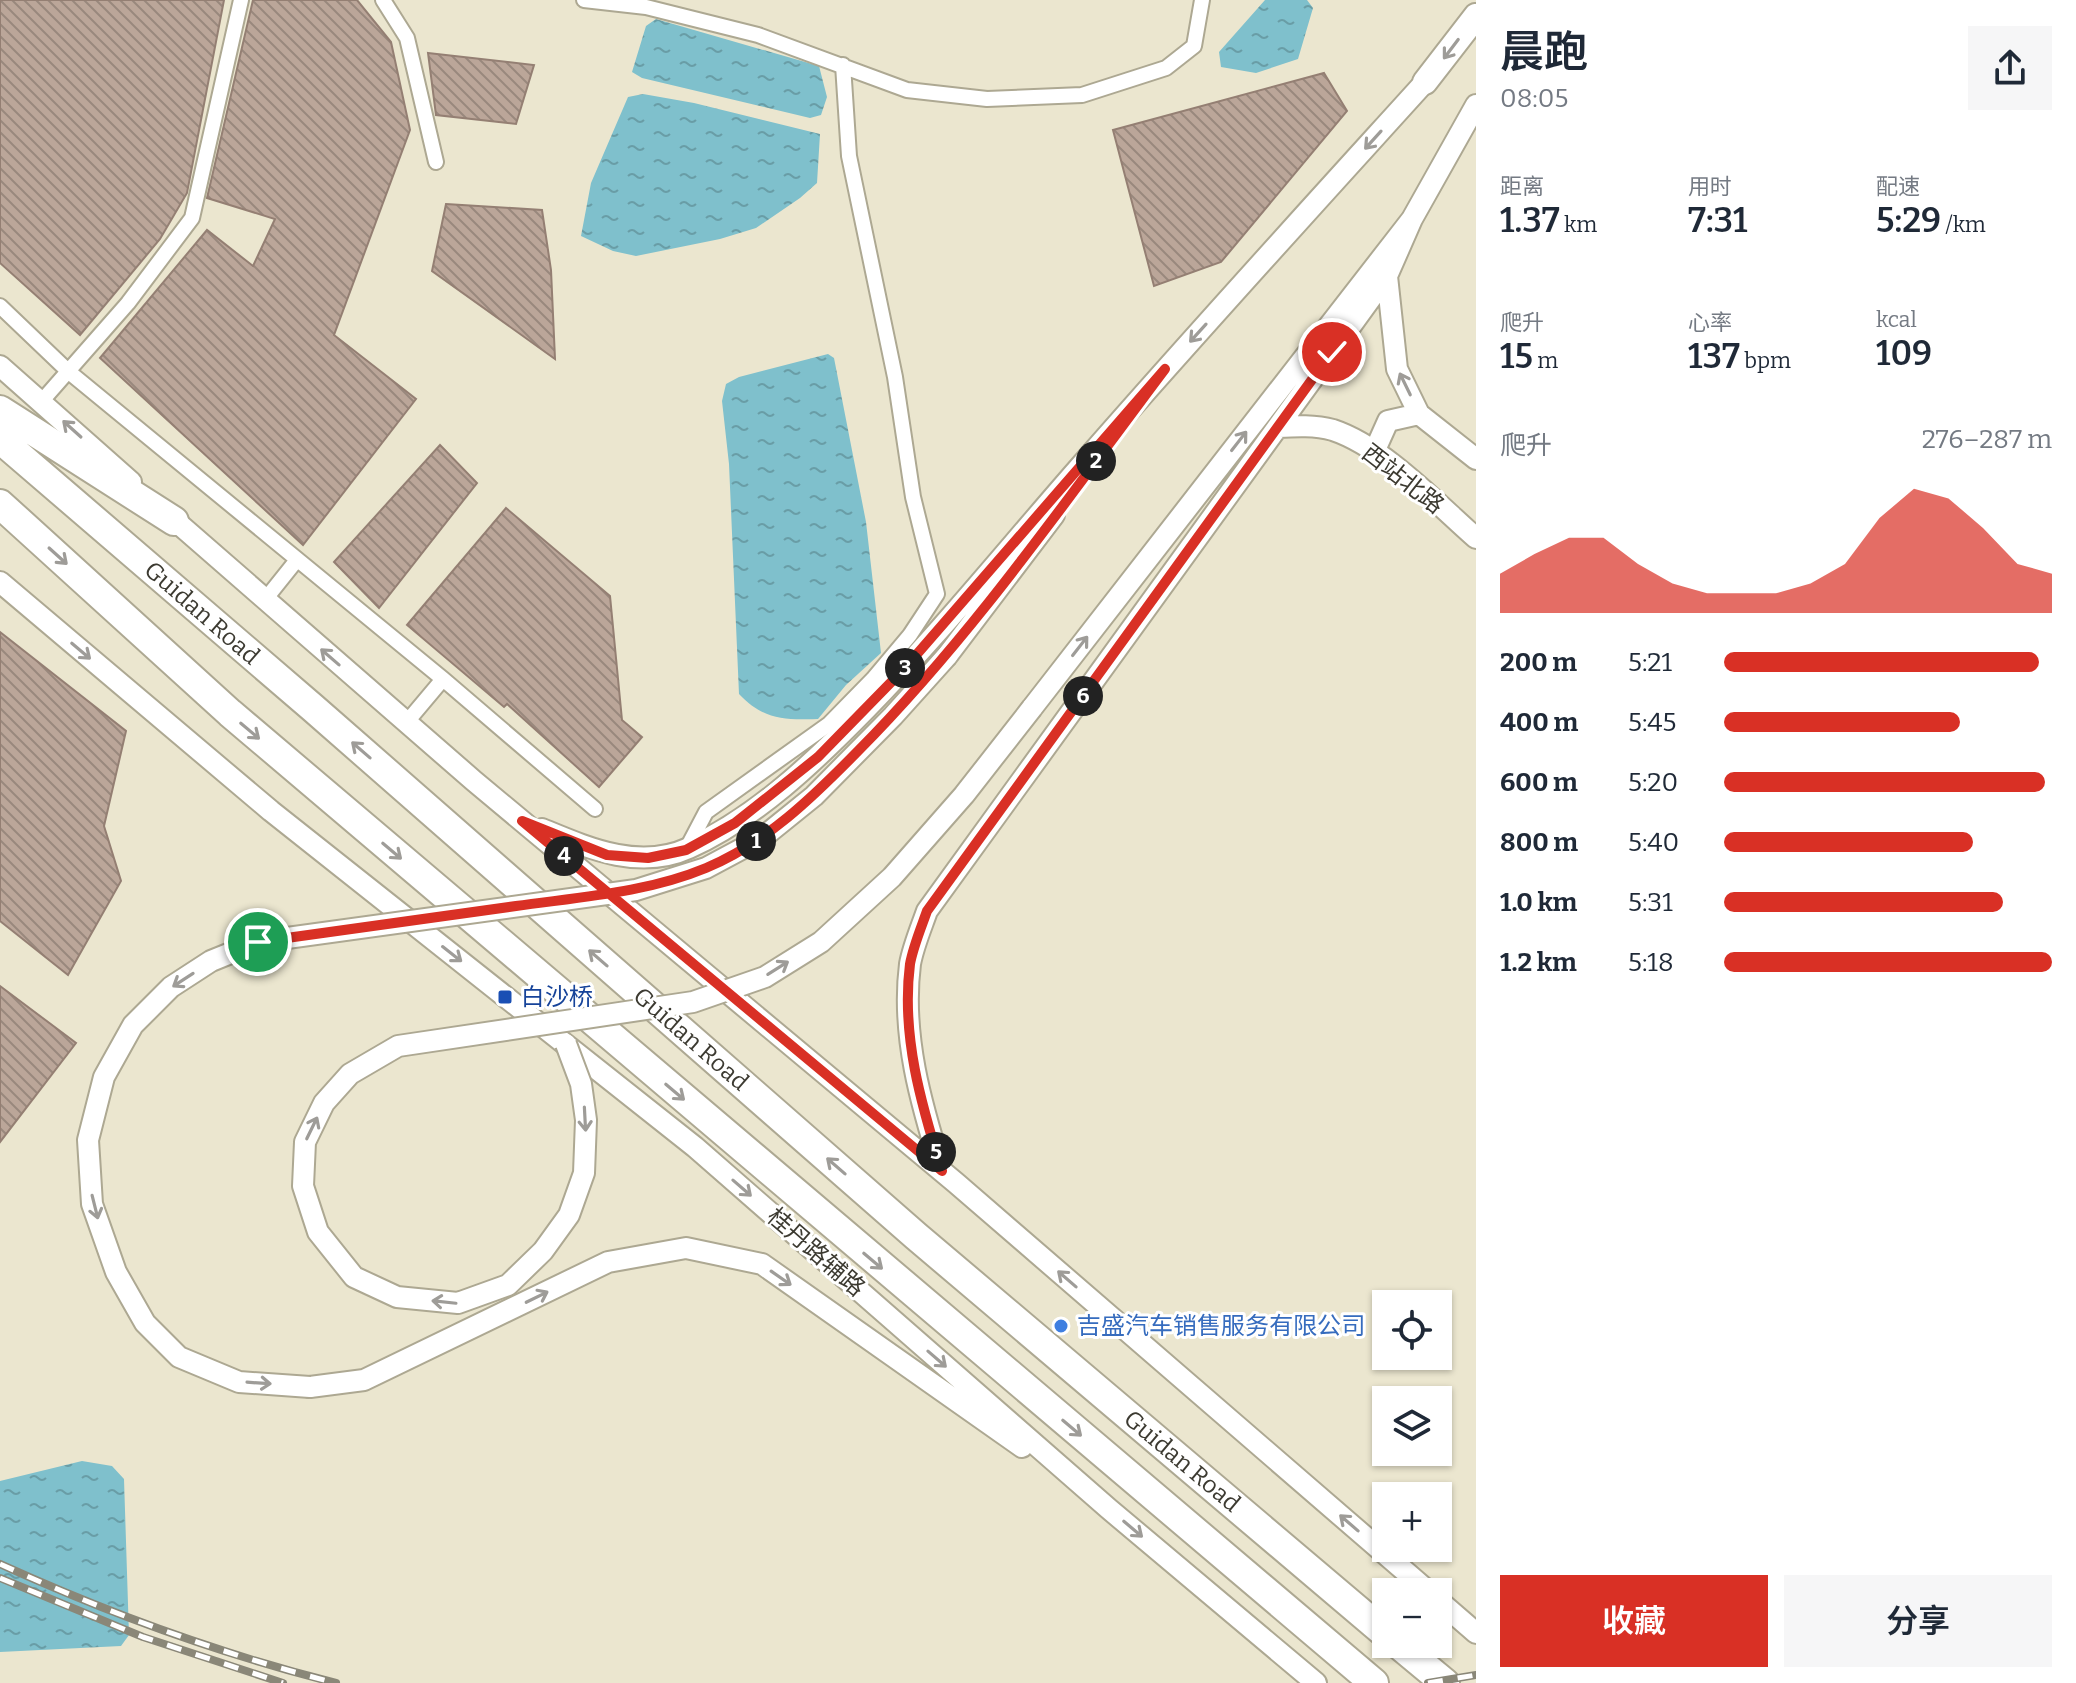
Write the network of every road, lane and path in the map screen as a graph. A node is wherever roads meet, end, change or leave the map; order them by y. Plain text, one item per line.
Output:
1 (241, 0) edge
2 (383, 0) edge
3 (584, 0) edge
4 (1202, 0) edge
5 (1476, 16) edge
6 (843, 65) junction
7 (1425, 82) joint
8 (1476, 105) edge
9 (436, 162) dead end
10 (1412, 219) junction
11 (1387, 276) junction
12 (0, 306) edge
13 (0, 366) edge
14 (1165, 369) junction
15 (69, 372) junction
16 (41, 402) junction
17 (0, 410) edge
18 (1419, 414) junction
19 (1278, 427) junction
20 (0, 439) edge
21 (1375, 450) junction
22 (1476, 459) edge
23 (0, 504) edge
24 (174, 521) junction
25 (1476, 538) edge
26 (296, 561) junction
27 (0, 582) edge
28 (264, 601) junction
29 (443, 679) junction
30 (406, 723) junction
31 (595, 809) dead end
32 (522, 821) junction
33 (686, 850) junction
34 (566, 1044) junction
35 (942, 1171) junction
36 (1109, 1509) junction
37 (1413, 1578) edge
38 (1452, 1612) edge
39 (1372, 1622) edge
40 (1476, 1633) edge
41 (1415, 1658) edge
42 (1316, 1683) edge
43 (1374, 1683) edge
44 (1445, 1683) edge

1 - 15 street
2 - 9 street
3 - 6 street
4 - 6 street
5 -> 7 main road
6 - 33 street
7 -> 14 main road
8 - 10 main road
10 - 11 main road
34 -> 10 main road, bridge
18 -> 11 main road
11 - 19 main road
12 - 15 street
13 - 16 main road
14 - 33 main road
14 -> 36 main road, bridge
15 - 16 street
15 - 26 street
24 -> 16 main road
17 - 24 highway
18 - 21 main road
18 - 22 main road
19 - 21 main road, 西站北路
19 - 35 main road
39 -> 20 highway, Guidan Road
21 - 25 main road, 西站北路
23 -> 43 highway, Guidan Road
24 - 28 main road
26 - 28 street
26 - 29 street
27 -> 34 main road, 桂丹路辅路
30 -> 28 main road
29 - 30 street
29 - 31 street
30 - 32 main road
32 - 33 main road
32 - 35 main road
34 -> 36 main road, 桂丹路辅路
37 -> 35 main road
36 -> 42 main road, 桂丹路辅路
38 - 40 main road
41 - 44 highway

